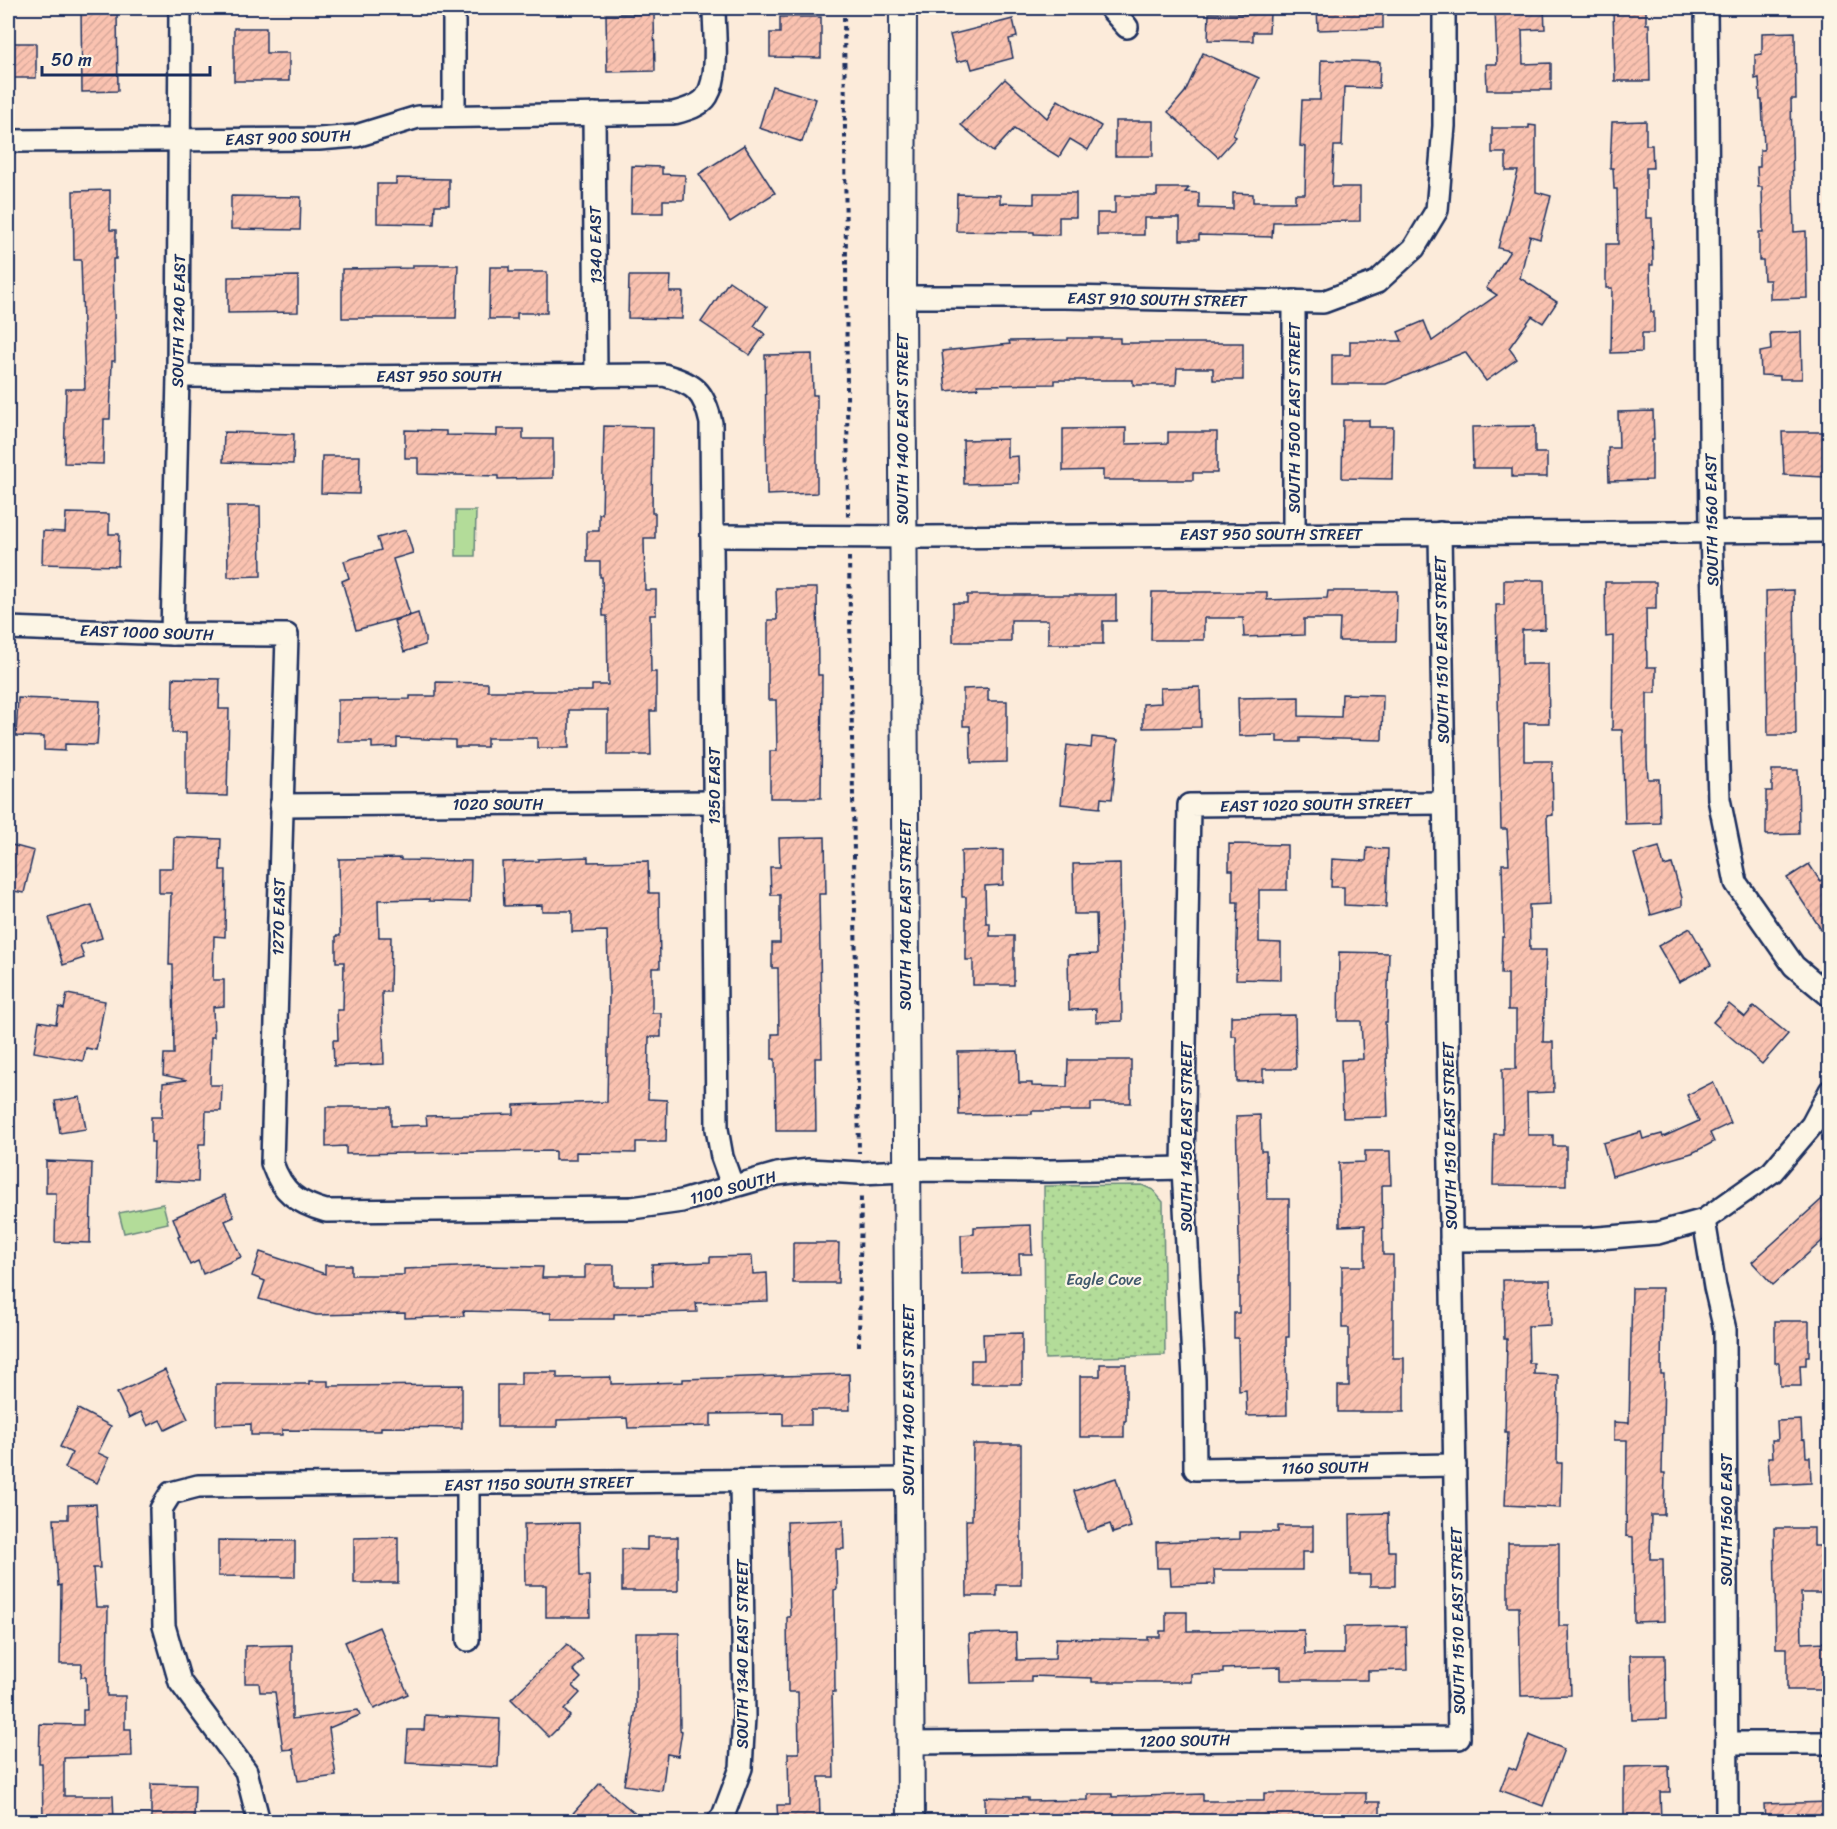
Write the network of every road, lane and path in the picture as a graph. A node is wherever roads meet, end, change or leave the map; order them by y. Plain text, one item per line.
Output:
1 (180, 8) edge
2 (454, 8) edge
3 (714, 8) edge
4 (844, 8) edge
5 (903, 8) edge
6 (1110, 8) edge
7 (1444, 8) edge
8 (1706, 8) edge
9 (1127, 27) dead end
10 (594, 114) junction
11 (453, 116) junction
12 (180, 139) junction
13 (8, 141) edge
14 (902, 297) junction
15 (1294, 301) junction
16 (178, 376) junction
17 (596, 376) junction
18 (696, 389) joint
19 (848, 510) dead end
20 (1711, 531) junction
21 (1830, 531) edge
22 (1440, 533) junction
23 (1294, 534) junction
24 (712, 536) junction
25 (903, 537) junction
26 (849, 570) dead end
27 (8, 628) edge
28 (172, 634) junction
29 (287, 635) joint
30 (714, 802) junction
31 (1443, 803) junction
32 (281, 805) junction
33 (1189, 805) joint
34 (1830, 996) edge
35 (1830, 1091) edge
36 (859, 1139) dead end
37 (1183, 1168) junction
38 (907, 1171) junction
39 (732, 1185) junction
40 (289, 1193) joint
41 (861, 1202) dead end
42 (1704, 1220) junction
43 (1451, 1240) junction
44 (860, 1346) dead end
45 (1455, 1465) junction
46 (1195, 1469) joint
47 (909, 1479) junction
48 (741, 1481) junction
49 (468, 1485) junction
50 (468, 1640) dead end
51 (1459, 1738) joint
52 (910, 1743) junction
53 (1728, 1743) junction
54 (1830, 1743) edge
55 (258, 1821) edge
56 (718, 1821) edge
57 (911, 1821) edge
58 (1727, 1821) edge

1 - 12 street, SOUTH 1240 EAST
2 - 11 street
3 - 10 street, EAST 900 SOUTH
4 - 19 path
5 - 14 street, SOUTH 1400 EAST STREET
6 - 9 street
7 - 15 street, EAST 910 SOUTH STREET
8 - 20 street, SOUTH 1560 EAST
10 - 11 street, EAST 900 SOUTH
10 - 17 street, 1340 EAST
11 - 12 street, EAST 900 SOUTH
12 - 13 street, EAST 900 SOUTH
12 - 16 street, SOUTH 1240 EAST
14 - 15 street, EAST 910 SOUTH STREET
14 - 25 street, SOUTH 1400 EAST STREET
15 - 23 street, SOUTH 1500 EAST STREET
16 - 17 street, EAST 950 SOUTH
16 - 28 street, SOUTH 1240 EAST
17 - 18 street, EAST 950 SOUTH
18 - 24 street, 1350 EAST
20 - 21 street, EAST 950 SOUTH STREET
20 - 22 street, EAST 950 SOUTH STREET
20 - 34 street, SOUTH 1560 EAST
22 - 23 street, EAST 950 SOUTH STREET
22 - 31 street, SOUTH 1510 EAST STREET
23 - 25 street, EAST 950 SOUTH STREET
24 - 25 street, EAST 950 SOUTH STREET
24 - 30 street, 1350 EAST
25 - 38 street, SOUTH 1400 EAST STREET
26 - 36 path
27 - 28 street, EAST 1000 SOUTH
28 - 29 street, EAST 1000 SOUTH
29 - 32 street, 1270 EAST
30 - 32 street, 1020 SOUTH
30 - 39 street, 1350 EAST
31 - 33 street, EAST 1020 SOUTH STREET
31 - 43 street, SOUTH 1510 EAST STREET
32 - 40 street, 1270 EAST
33 - 37 street, SOUTH 1450 EAST STREET
35 - 42 street
37 - 38 street, 1100 SOUTH
37 - 46 street, SOUTH 1450 EAST STREET
38 - 39 street, 1100 SOUTH
38 - 47 street, SOUTH 1400 EAST STREET
39 - 40 street, 1100 SOUTH
41 - 44 path
42 - 43 street
42 - 53 street, SOUTH 1560 EAST
43 - 45 street, SOUTH 1510 EAST STREET
45 - 46 street, 1160 SOUTH
45 - 51 street, SOUTH 1510 EAST STREET
47 - 48 street, EAST 1150 SOUTH STREET
47 - 52 street, SOUTH 1400 EAST STREET
48 - 49 street, EAST 1150 SOUTH STREET
48 - 56 street, SOUTH 1340 EAST STREET
49 - 50 street
49 - 55 street, EAST 1150 SOUTH STREET
51 - 52 street, 1200 SOUTH
52 - 57 street, SOUTH 1400 EAST STREET
53 - 54 street
53 - 58 street, SOUTH 1560 EAST

